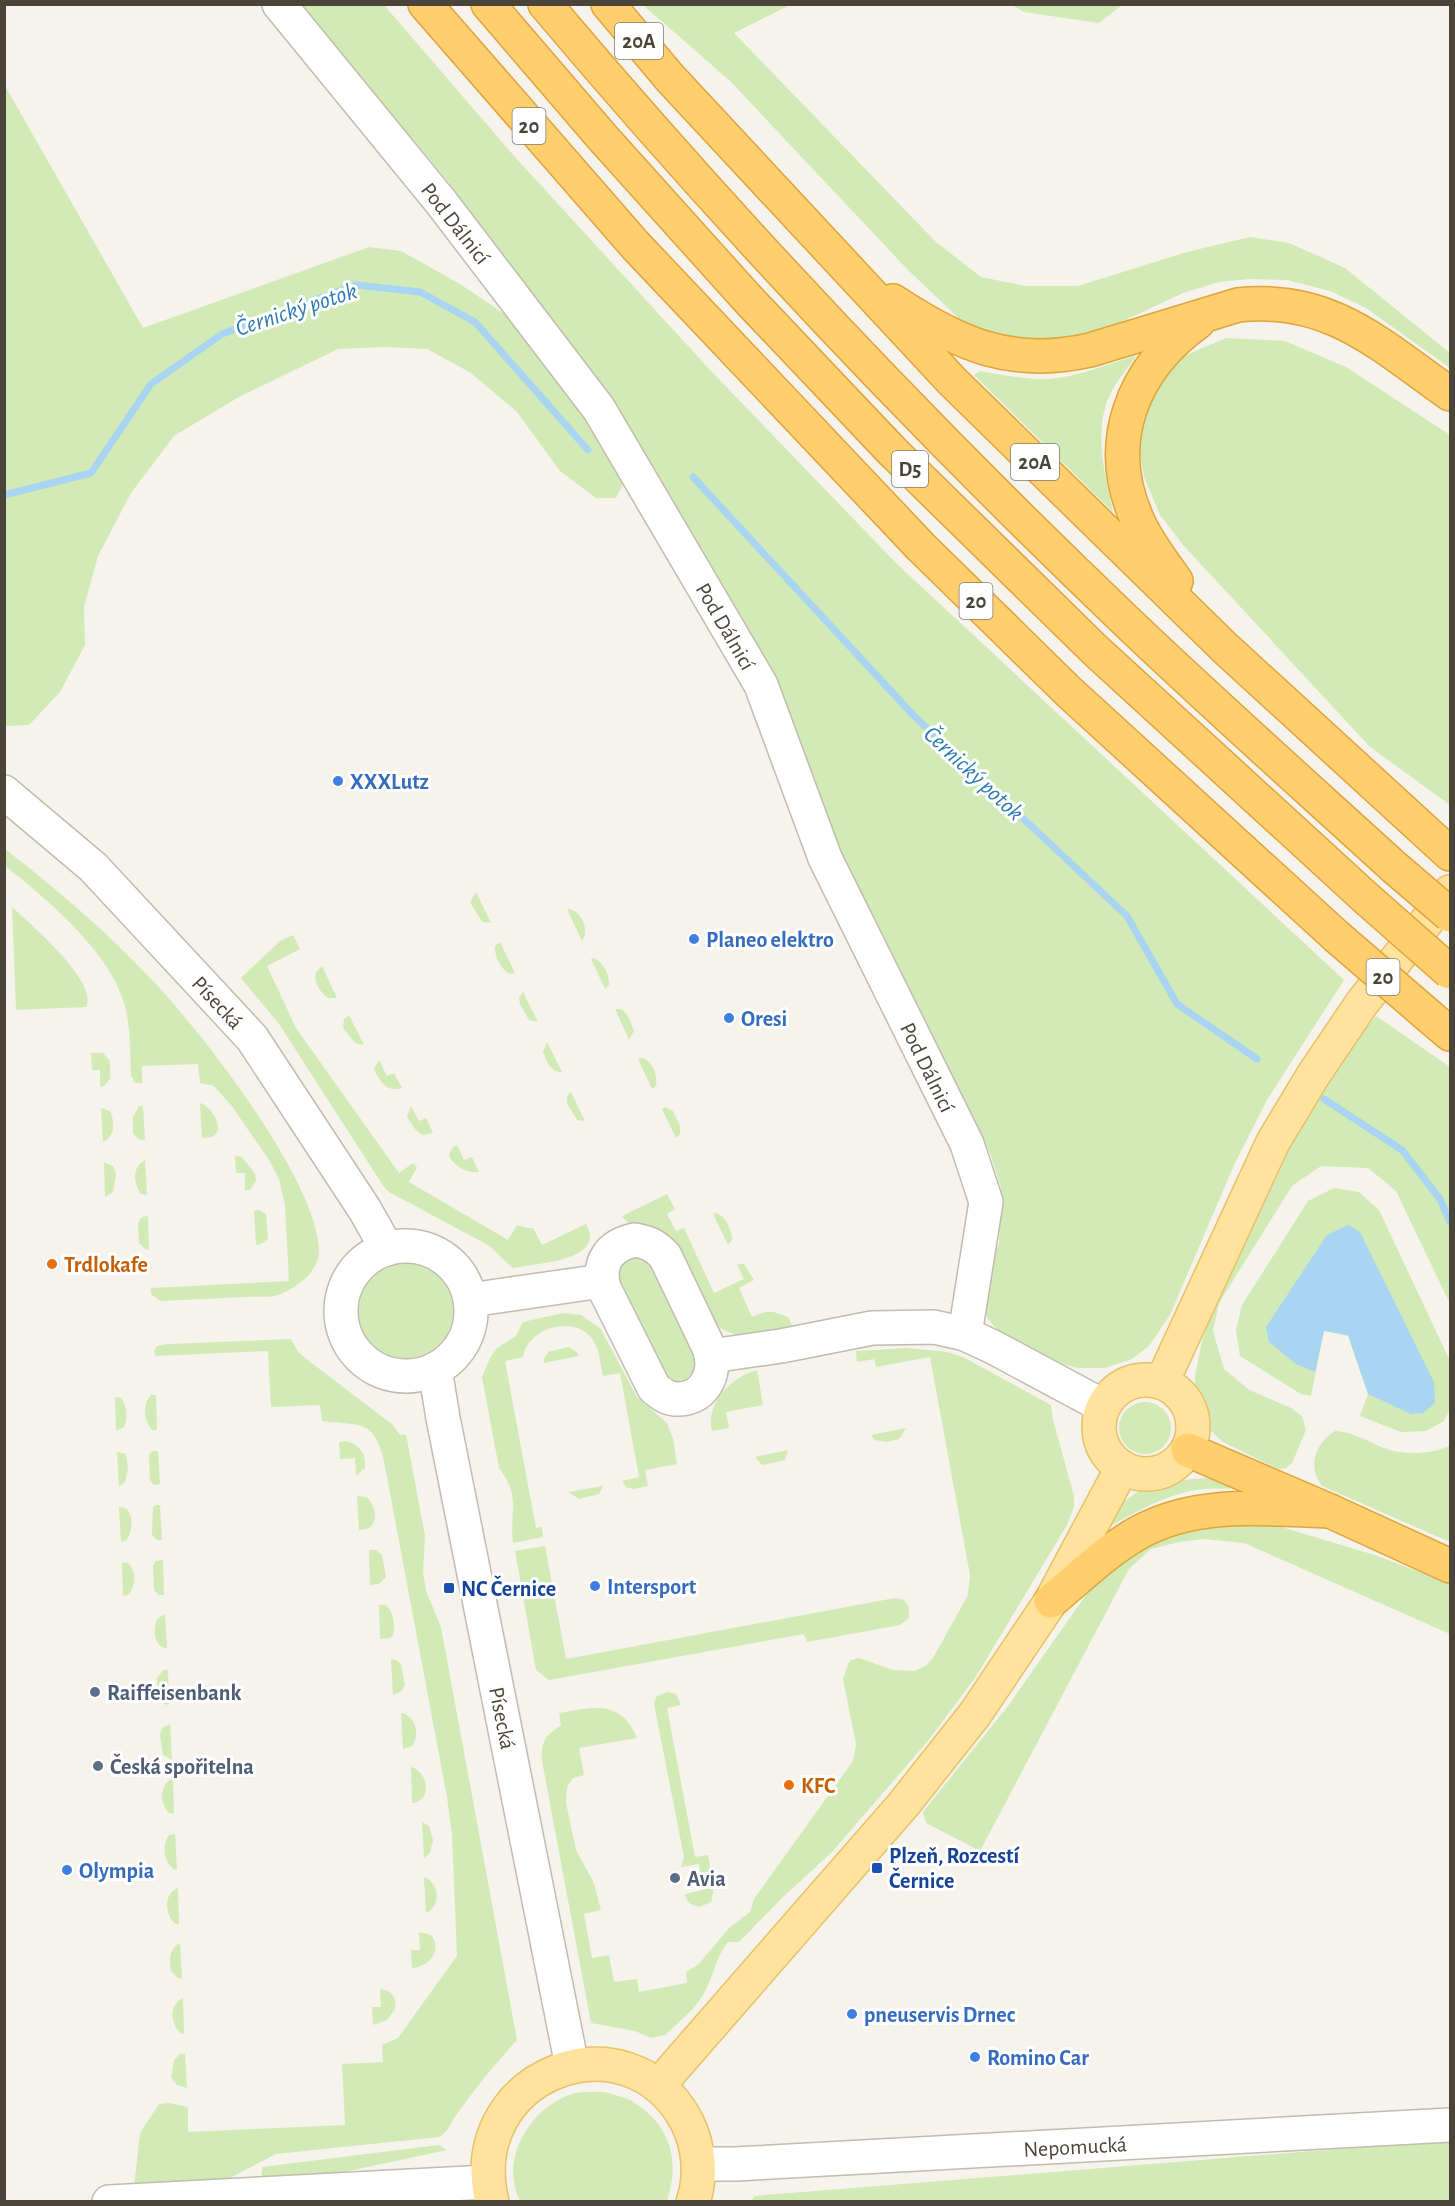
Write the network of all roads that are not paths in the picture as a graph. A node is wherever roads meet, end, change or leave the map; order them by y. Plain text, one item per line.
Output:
1 (279, 4) edge
2 (425, 4) edge
3 (488, 4) edge
4 (545, 4) edge
5 (608, 4) edge
6 (849, 272) junction
7 (1220, 309) junction
8 (1450, 394) edge
9 (1225, 648) junction
10 (4, 792) edge
11 (1450, 854) edge
12 (1450, 892) edge
13 (1450, 915) edge
14 (1450, 972) edge
15 (1440, 1026) edge
16 (387, 1249) junction
17 (602, 1281) junction
18 (470, 1300) junction
19 (964, 1334) junction
20 (711, 1356) junction
21 (435, 1369) junction
22 (1162, 1382) junction
23 (1103, 1406) junction
24 (1188, 1450) junction
25 (1122, 1468) junction
26 (1330, 1511) junction
27 (1450, 1566) edge
28 (1051, 1601) junction
29 (572, 2066) junction
30 (658, 2086) junction
31 (1450, 2125) edge
32 (699, 2164) junction
33 (490, 2192) edge
34 (109, 2202) edge
35 (693, 2202) edge

1 - 19 street, Pod Dálnicí
2 - 15 highway, 20, bridge
3 - 14 highway, D5, bridge
4 - 13 highway, D5, bridge
5 - 6 highway, 20A
6 - 7 highway
6 - 9 highway, 20A
7 - 8 highway
7 - 9 highway
9 - 11 highway, 20A
10 - 16 street, Písecká
12 - 22 main road
16 - 18 street
16 - 21 street
17 - 18 street
17 - 20 street
17 - 20 street
18 - 21 street
19 - 20 street
19 - 23 street
21 - 29 street, Písecká
22 - 23 main road
22 - 24 main road
23 - 25 main road
24 - 25 main road
24 - 26 highway
25 - 28 main road
26 - 27 highway
26 - 28 highway
28 - 30 main road
29 - 30 main road
29 - 33 main road
30 - 32 main road
31 - 32 street, Nepomucká
32 - 35 main road
33 - 34 street

